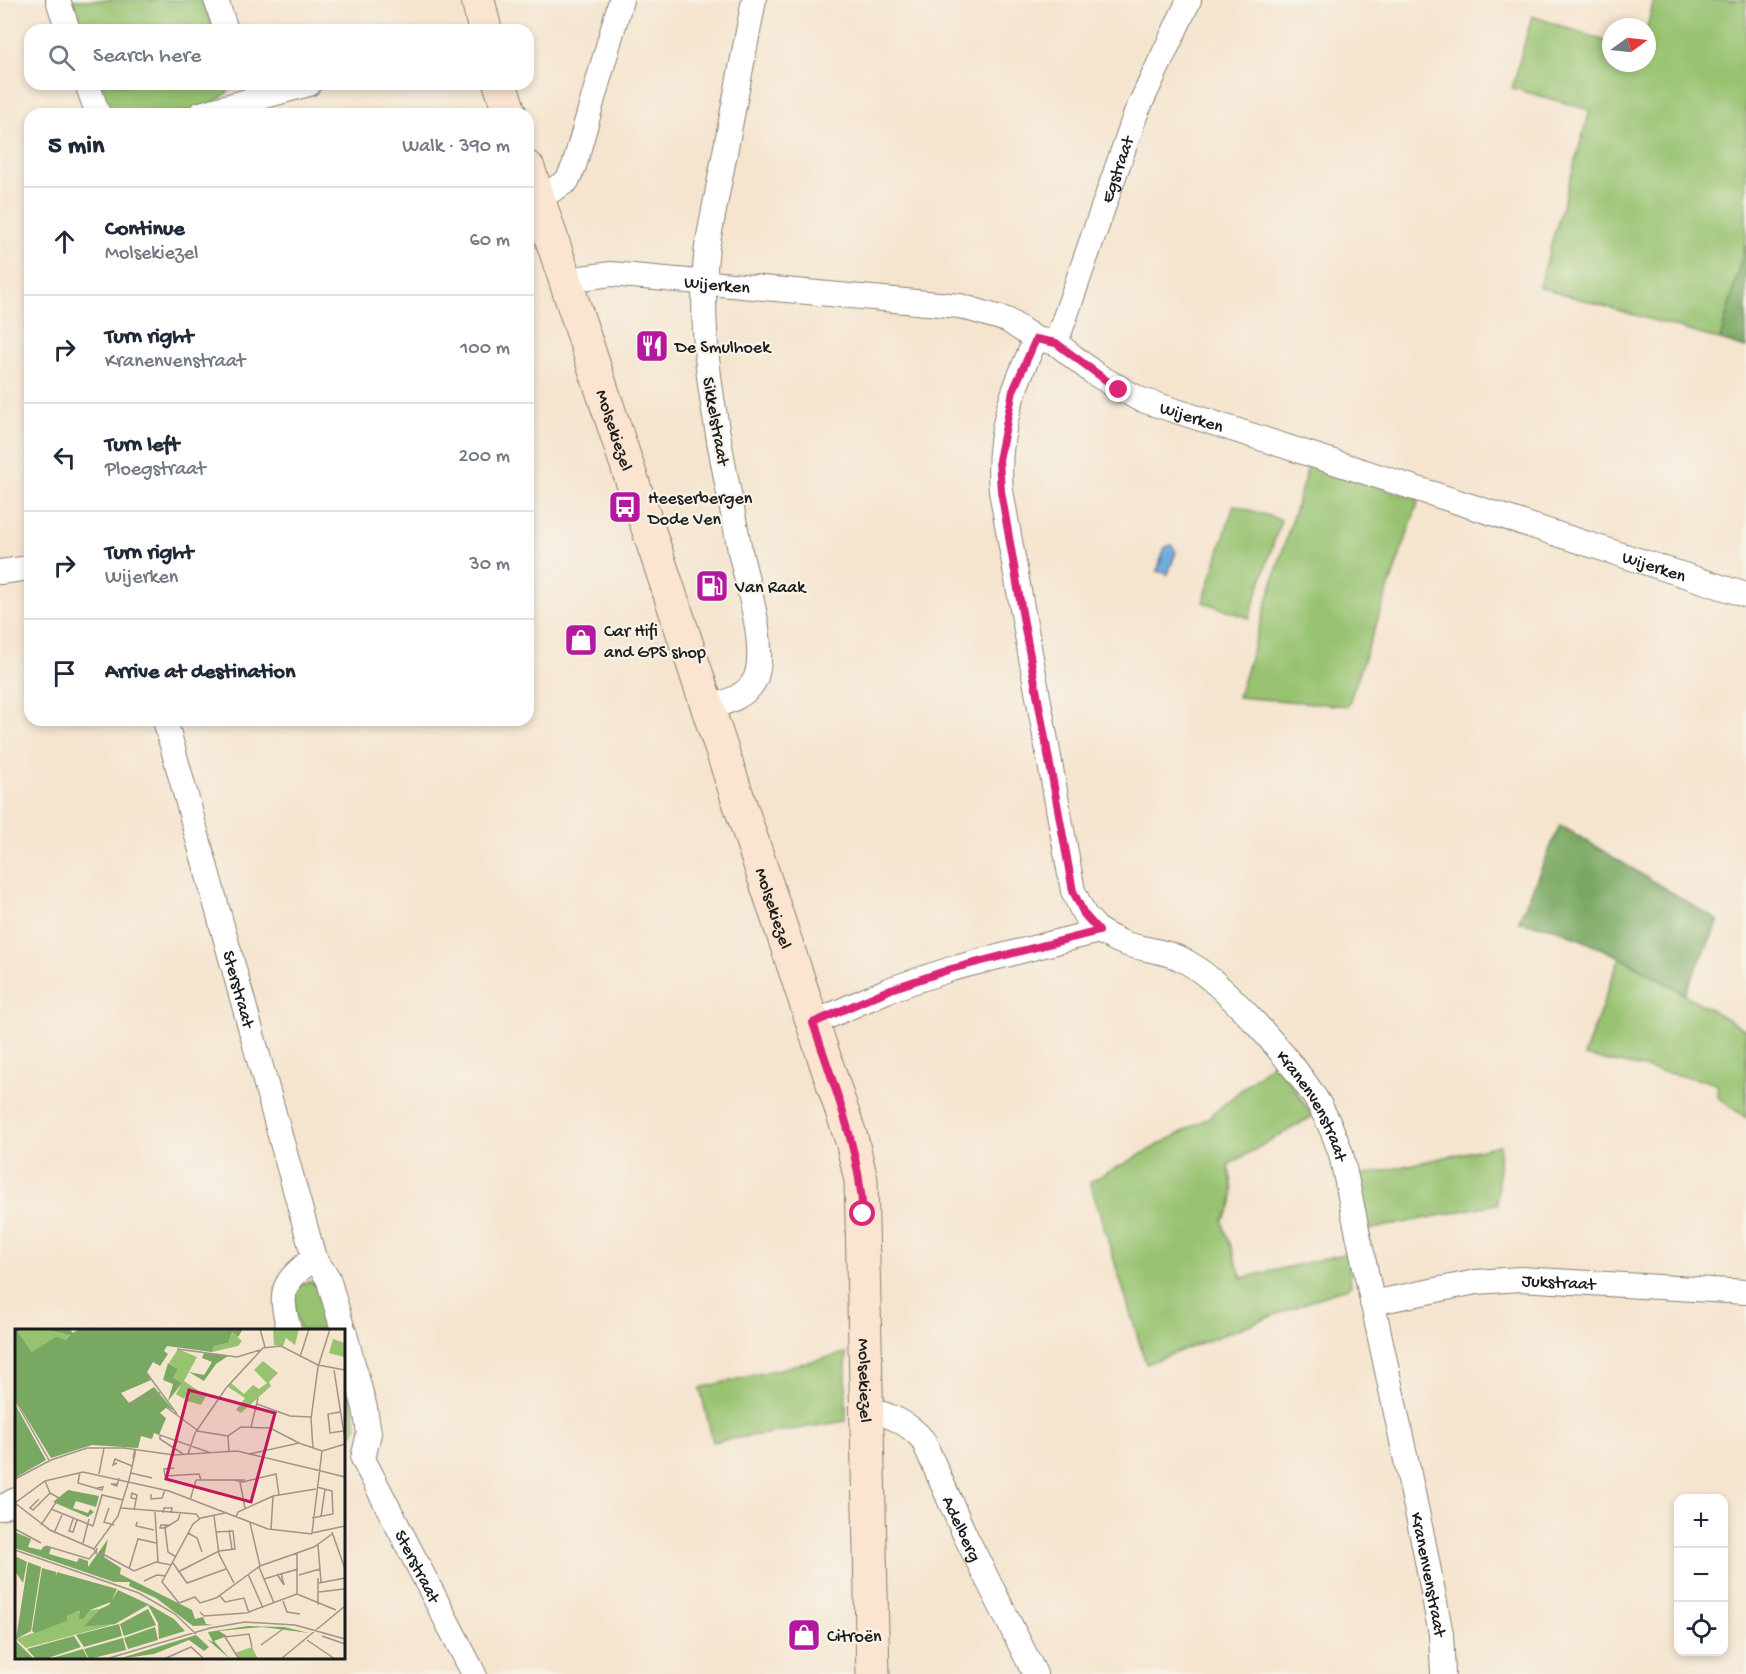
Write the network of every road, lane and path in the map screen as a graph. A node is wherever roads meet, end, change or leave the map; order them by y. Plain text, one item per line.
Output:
1 (58, 0) edge
2 (216, 0) edge
3 (478, 0) edge
4 (621, 0) edge
5 (754, 0) edge
6 (1189, 0) edge
7 (66, 24) edge
8 (224, 24) edge
9 (484, 24) edge
10 (89, 90) edge
11 (502, 90) edge
12 (245, 91) edge
13 (96, 108) edge
14 (212, 108) edge
15 (508, 108) edge
16 (534, 187) edge
17 (538, 199) junction
18 (566, 280) junction
19 (703, 281) junction
20 (1046, 341) junction
21 (24, 569) edge
22 (0, 572) edge
23 (1746, 595) edge
24 (708, 708) junction
25 (167, 726) edge
26 (1099, 931) junction
27 (813, 1023) junction
28 (314, 1258) junction
29 (1746, 1292) edge
30 (1372, 1303) junction
31 (289, 1329) edge
32 (342, 1329) edge
33 (345, 1338) edge
34 (867, 1409) junction
35 (353, 1457) edge
36 (15, 1500) edge
37 (0, 1508) edge
38 (474, 1674) edge
39 (873, 1674) edge
40 (1035, 1674) edge
41 (1443, 1674) edge

1 - 7 street
2 - 8 street
3 - 9 main road
4 - 17 street
5 - 19 street, Sikkelstraat
6 - 20 street, Egstraat
10 - 13 street
11 - 15 main road
12 - 14 street
16 - 17 main road, Molsekiezel
17 - 18 main road, Molsekiezel
18 - 19 street, Wijerken
18 - 24 main road, Molsekiezel
19 - 20 street, Wijerken
19 - 24 street, Sikkelstraat
20 - 23 street, Wijerken
20 - 26 street, Egstraat
21 - 22 street
24 - 27 main road, Molsekiezel
25 - 28 street, Sterstraat
26 - 27 street
26 - 30 street, Kranenvenstraat
27 - 34 main road, Molsekiezel
28 - 31 street
28 - 32 street, Sterstraat
29 - 30 street, Jukstraat
30 - 41 street, Kranenvenstraat
33 - 35 street, Sterstraat
34 - 39 main road, Molsekiezel
34 - 40 street, Adelberg
35 - 38 street, Sterstraat
36 - 37 street

